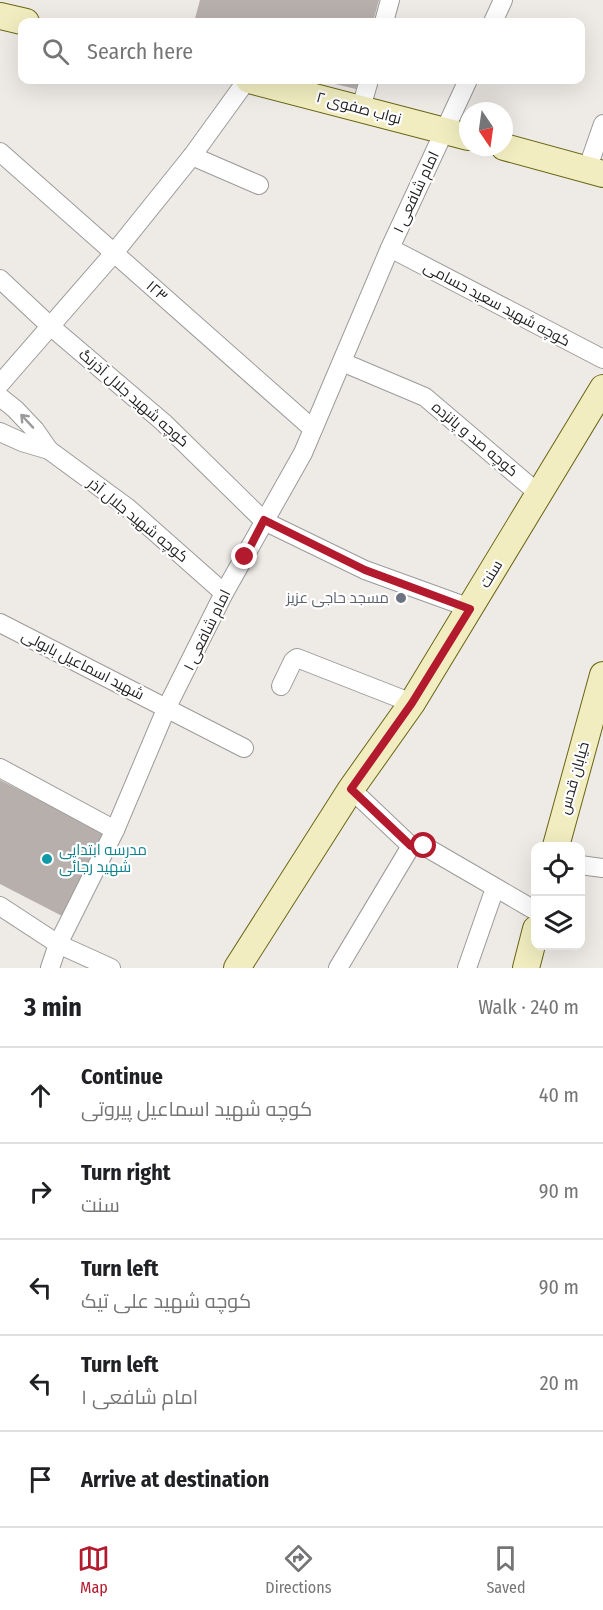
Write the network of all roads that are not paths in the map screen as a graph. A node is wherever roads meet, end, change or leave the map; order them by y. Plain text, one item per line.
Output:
1 (390, 0) edge
2 (503, 0) edge
3 (0, 16) edge
4 (385, 18) edge
5 (495, 18) edge
6 (18, 20) edge
7 (245, 84) edge
8 (264, 84) edge
9 (368, 84) edge
10 (467, 84) edge
11 (361, 108) junction
12 (603, 124) edge
13 (456, 134) edge
14 (513, 149) edge
15 (0, 152) edge
16 (192, 156) junction
17 (595, 172) edge
18 (260, 185) dead end
19 (390, 248) junction
20 (114, 253) junction
21 (0, 279) edge
22 (49, 325) junction
23 (603, 359) edge
24 (342, 362) junction
25 (0, 384) edge
26 (603, 388) edge
27 (0, 397) edge
28 (314, 429) junction
29 (0, 432) edge
30 (49, 450) junction
31 (539, 494) junction
32 (264, 520) junction
33 (224, 593) junction
34 (470, 609) junction
35 (0, 623) edge
36 (603, 675) edge
37 (281, 686) dead end
38 (412, 703) junction
39 (167, 707) junction
40 (244, 748) dead end
41 (0, 768) edge
42 (351, 789) junction
43 (115, 830) junction
44 (557, 842) edge
45 (411, 846) junction
46 (585, 866) edge
47 (603, 868) edge
48 (495, 888) junction
49 (0, 906) edge
50 (531, 908) edge
51 (58, 944) junction
52 (531, 948) edge
53 (50, 968) edge
54 (111, 968) edge
55 (237, 968) edge
56 (338, 968) edge
57 (467, 968) edge
58 (526, 968) edge

1 - 4 street
2 - 5 street
3 - 6 street
7 - 16 street
8 - 11 street, نواب صفوی ۲
9 - 11 street
10 - 13 street, امام شافعی ۱
11 - 13 street, نواب صفوی ۲
12 - 17 street
13 - 19 street, امام شافعی ۱
14 - 17 street
15 - 20 street, ۱۲۳
16 - 18 street
16 - 20 street
19 - 23 street, کوچه شهید سعید حسامی
19 - 24 street, امام شافعی ۱
20 - 22 street
20 - 28 street, ۱۲۳
21 - 22 street, کوچه شهید جلال آذرنگ
22 - 25 street
22 - 32 street, کوچه شهید جلال آذرنگ
24 - 28 street, امام شافعی ۱
24 - 31 street, کوچه صد و پانزده
26 - 31 street, سنت
30 -> 27 street
28 - 32 street, امام شافعی ۱
29 - 30 street
30 - 33 street, کوچه شهید جلال آذر
31 - 34 street, سنت
32 - 33 street, امام شافعی ۱
32 - 34 street, کوچه شهید جلال آذرنگ
33 - 39 street, امام شافعی ۱
34 - 38 street, سنت
35 - 39 street, شهید اسماعیل بابولی
36 - 44 street, خیابان قدس
37 - 38 street
38 - 42 street, سنت
39 - 40 street, شهید اسماعیل بابولی
39 - 43 street, امام شافعی ۱
41 - 43 street
42 - 45 street
42 - 55 street, سنت
43 - 51 street, امام شافعی ۱
45 - 48 street
45 - 56 street
46 - 47 street
48 - 50 street
48 - 57 street
49 - 51 street
51 - 53 street, امام شافعی ۱
51 - 54 street
52 - 58 street

